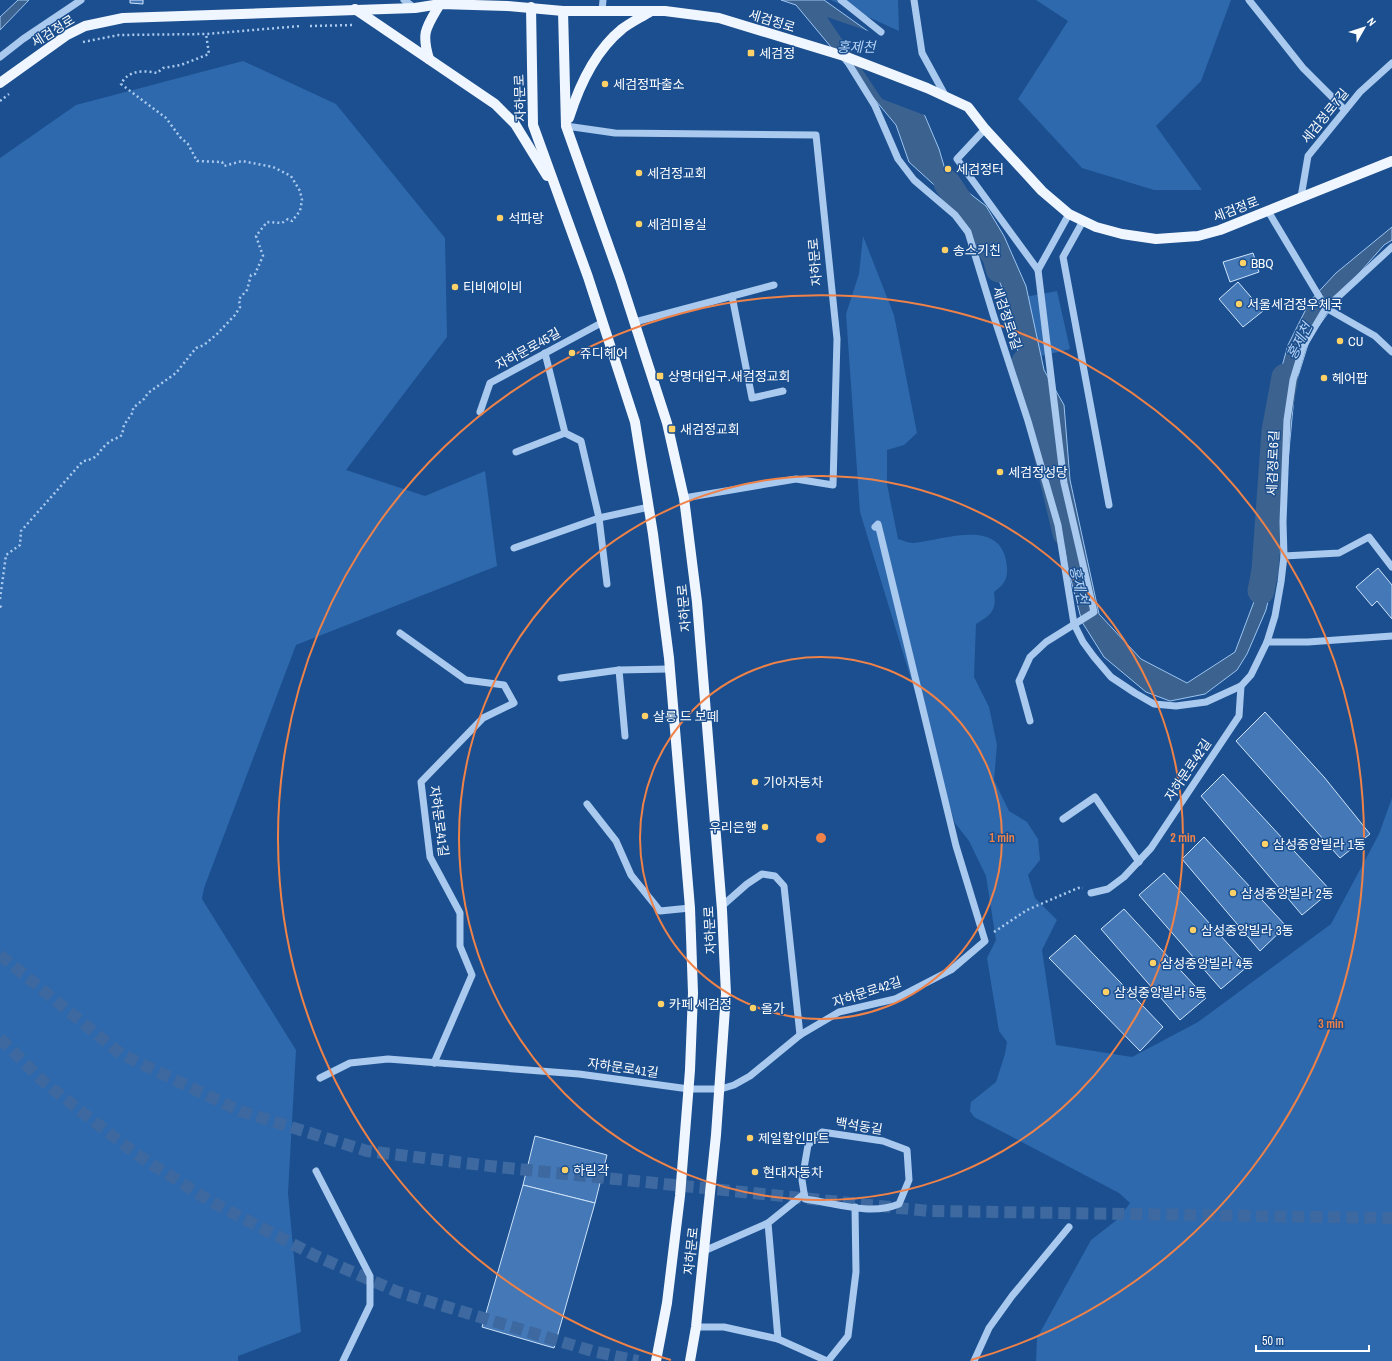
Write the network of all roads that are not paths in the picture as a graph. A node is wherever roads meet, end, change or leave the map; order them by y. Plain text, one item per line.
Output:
1 (81, 0) edge
2 (404, 0) edge
3 (603, 0) edge
4 (841, 0) edge
5 (914, 0) edge
6 (1249, 0) edge
7 (440, 2) edge
8 (531, 7) junction
9 (415, 8) junction
10 (355, 9) junction
11 (563, 11) junction
12 (602, 11) junction
13 (651, 11) junction
14 (881, 32) dead end
15 (844, 56) junction
16 (0, 57) edge
17 (429, 59) junction
18 (1392, 63) edge
19 (0, 83) edge
20 (946, 97) junction
21 (1345, 110) junction
22 (566, 126) junction
23 (985, 129) junction
24 (1392, 161) edge
25 (558, 196) junction
26 (1301, 197) junction
27 (1268, 211) junction
28 (1069, 214) junction
29 (1082, 221) junction
30 (1392, 247) edge
31 (1038, 270) junction
32 (774, 285) dead end
33 (732, 296) junction
34 (1326, 308) junction
35 (603, 322) junction
36 (635, 322) junction
37 (1392, 352) edge
38 (545, 353) junction
39 (784, 391) dead end
40 (480, 412) dead end
41 (565, 433) junction
42 (516, 452) dead end
43 (684, 498) junction
44 (1109, 505) dead end
45 (649, 507) junction
46 (599, 518) junction
47 (875, 527) dead end
48 (514, 548) dead end
49 (1284, 556) junction
50 (1392, 567) edge
51 (607, 584) dead end
52 (1074, 624) junction
53 (400, 633) dead end
54 (1392, 636) edge
55 (1267, 642) junction
56 (669, 669) junction
57 (619, 670) junction
58 (561, 678) dead end
59 (1241, 686) junction
60 (1030, 721) dead end
61 (625, 736) dead end
62 (587, 804) dead end
63 (1063, 819) dead end
64 (1139, 862) junction
65 (1089, 891) road end
66 (722, 906) junction
67 (690, 908) junction
68 (800, 1035) junction
69 (434, 1063) junction
70 (320, 1078) dead end
71 (689, 1089) junction
72 (721, 1089) junction
73 (316, 1171) dead end
74 (804, 1194) junction
75 (855, 1207) junction
76 (768, 1223) junction
77 (1069, 1227) dead end
78 (704, 1251) junction
79 (696, 1327) junction
80 (778, 1339) junction
81 (343, 1361) edge
82 (656, 1361) edge
83 (690, 1361) edge
84 (827, 1361) edge
85 (974, 1361) edge

1 - 16 street
2 - 9 street
3 - 12 street
4 - 14 street
5 - 20 street
6 - 21 street
7 - 8 main road, 세검정로
7 - 9 main road, 세검정로
7 - 17 main road
8 - 11 main road, 세검정로
8 - 25 main road, 자하문로
9 - 10 main road, 세검정로
10 - 17 main road
10 - 19 main road, 세검정로
11 - 12 main road, 세검정로
11 - 22 main road, 자하문로
12 - 13 main road, 세검정로
13 - 15 main road, 세검정로
13 - 22 main road
15 - 20 main road, 세검정로
15 - 52 street, 세검정로6길
17 - 25 main road
18 - 21 street, 세검정로7길
20 - 23 main road, 세검정로
21 - 26 street, 세검정로7길
22 - 36 main road, 자하문로
22 - 43 street, 자하문로
23 - 28 main road, 세검정로
23 - 31 street
24 - 26 main road, 세검정로
25 - 35 main road, 자하문로
26 - 27 main road, 세검정로
27 - 29 main road, 세검정로
27 - 34 street
28 - 29 main road, 세검정로
28 - 31 street
29 - 44 street
30 - 34 street, 세검정로6길
31 - 52 street
32 - 33 street
33 - 36 street
33 - 39 street
34 - 37 street
34 - 49 street, 세검정로6길
35 - 38 street, 자하문로45길
35 - 45 main road, 자하문로
36 - 43 main road, 자하문로
38 - 40 street, 자하문로45길
38 - 41 street
41 - 42 street
41 - 46 street
43 - 66 main road, 자하문로
45 - 46 street
45 - 56 main road, 자하문로
46 - 48 street
46 - 51 street
47 - 68 street, 자하문로42길
49 - 50 street
49 - 55 street, 세검정로6길
52 - 59 street, 세검정로6길
52 - 60 street
53 - 69 street, 자하문로41길
54 - 55 street
55 - 59 street, 세검정로6길
56 - 57 street
56 - 67 main road, 자하문로
57 - 58 street
57 - 61 street
59 - 64 street, 자하문로42길
62 - 67 street, 자하문로
63 - 64 street
64 - 65 street, 자하문로42길
66 - 68 street
66 - 72 main road, 자하문로
67 - 71 main road, 자하문로
68 - 72 street, 자하문로42길
69 - 70 street, 자하문로41길
69 - 71 street, 자하문로41길
71 - 72 street, 자하문로41길
71 - 82 main road, 자하문로
72 - 78 main road, 자하문로
73 - 81 street
74 - 75 street, 백석동길
74 - 75 street, 백석동길
74 - 76 street
75 - 84 street
76 - 78 street
76 - 80 street
77 - 85 street
78 - 79 main road, 자하문로
79 - 80 street
79 - 83 main road, 자하문로
80 - 84 street

